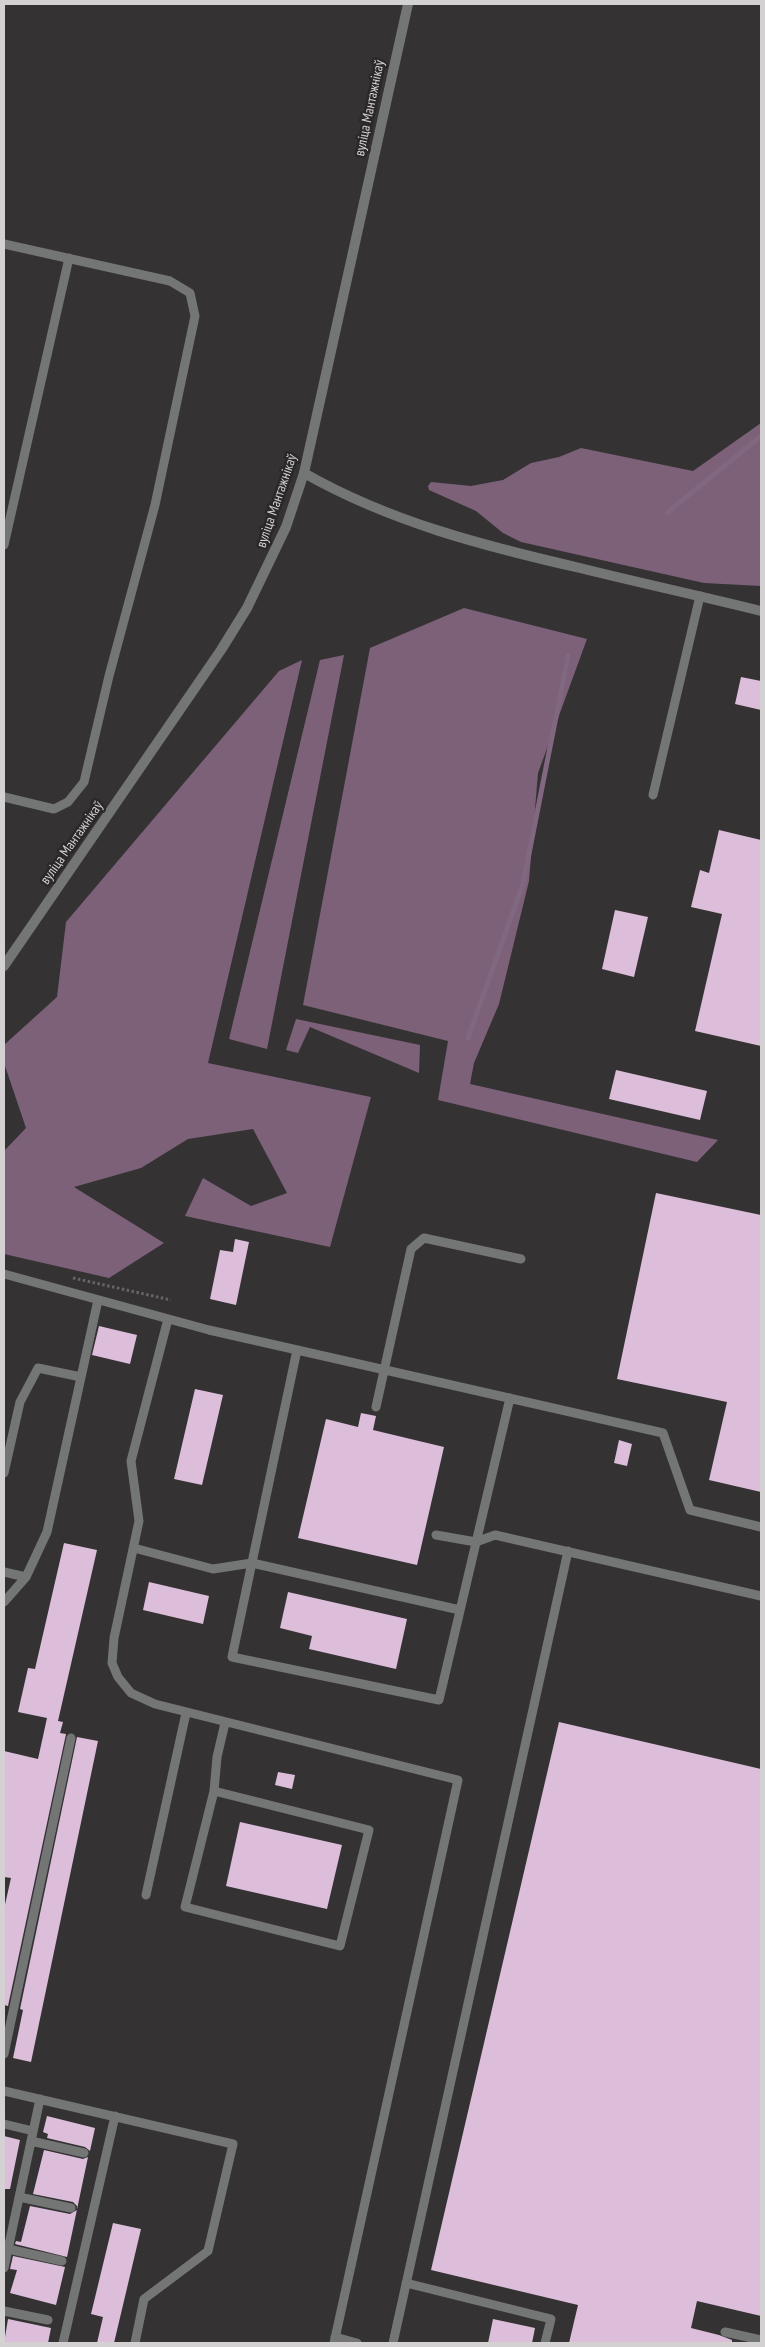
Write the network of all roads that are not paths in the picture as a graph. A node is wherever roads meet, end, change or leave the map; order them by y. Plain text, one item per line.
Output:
1 (408, 4) edge
2 (4, 244) edge
3 (69, 258) junction
4 (304, 473) junction
5 (4, 545) edge
6 (700, 596) junction
7 (761, 611) edge
8 (653, 795) dead end
9 (4, 797) edge
10 (4, 966) edge
11 (522, 1259) dead end
12 (4, 1274) edge
13 (98, 1300) junction
14 (168, 1319) junction
15 (296, 1350) junction
16 (383, 1369) junction
17 (80, 1377) junction
18 (510, 1398) junction
19 (376, 1407) dead end
20 (4, 1473) edge
21 (761, 1527) edge
22 (436, 1534) dead end
23 (476, 1542) junction
24 (134, 1548) junction
25 (568, 1552) junction
26 (252, 1563) junction
27 (4, 1572) edge
28 (26, 1577) junction
29 (761, 1596) edge
30 (4, 1602) edge
31 (460, 1610) junction
32 (186, 1713) junction
33 (225, 1723) junction
34 (71, 1738) dead end
35 (214, 1791) junction
36 (146, 1895) dead end
37 (4, 2054) edge
38 (4, 2091) edge
39 (40, 2099) junction
40 (115, 2116) junction
41 (4, 2124) edge
42 (33, 2131) junction
43 (31, 2141) junction
44 (84, 2154) dead end
45 (19, 2197) junction
46 (71, 2208) dead end
47 (8, 2250) junction
48 (62, 2261) dead end
49 (4, 2268) edge
50 (406, 2283) junction
51 (4, 2311) edge
52 (48, 2320) dead end
53 (725, 2332) dead end
54 (335, 2340) edge
55 (761, 2340) edge
56 (63, 2343) edge
57 (135, 2343) edge
58 (357, 2343) edge
59 (393, 2343) edge
60 (545, 2343) edge

1 - 4 street, вуліца Мантажнікаў
2 - 3 lane
3 - 5 lane
3 - 9 lane
4 - 6 street
4 - 10 street, вуліца Мантажнікаў
6 - 7 street
6 - 8 lane
11 - 16 lane
12 - 13 lane
13 - 14 lane
13 - 17 lane
14 - 15 lane
14 - 24 lane
15 - 16 lane
15 - 26 lane
16 - 18 lane
16 - 19 lane
17 - 20 lane
17 - 28 lane
18 - 21 lane
18 - 23 lane
22 - 23 lane
23 - 25 lane
23 - 31 lane
24 - 26 lane
24 - 32 lane
25 - 29 lane
25 - 50 lane
26 - 31 lane
26 - 31 lane
27 - 28 lane
28 - 30 lane
32 - 33 lane
32 - 36 lane
33 - 35 lane
33 - 54 lane
34 - 37 lane
35 - 35 lane
38 - 39 lane
39 - 40 lane
39 - 42 lane
40 - 56 lane
40 - 57 lane
41 - 42 lane
42 - 43 lane
43 - 44 lane
43 - 45 lane
45 - 46 lane
45 - 47 lane
47 - 48 lane
47 - 49 lane
50 - 59 lane
50 - 60 lane
51 - 52 lane
53 - 55 lane
54 - 58 lane

